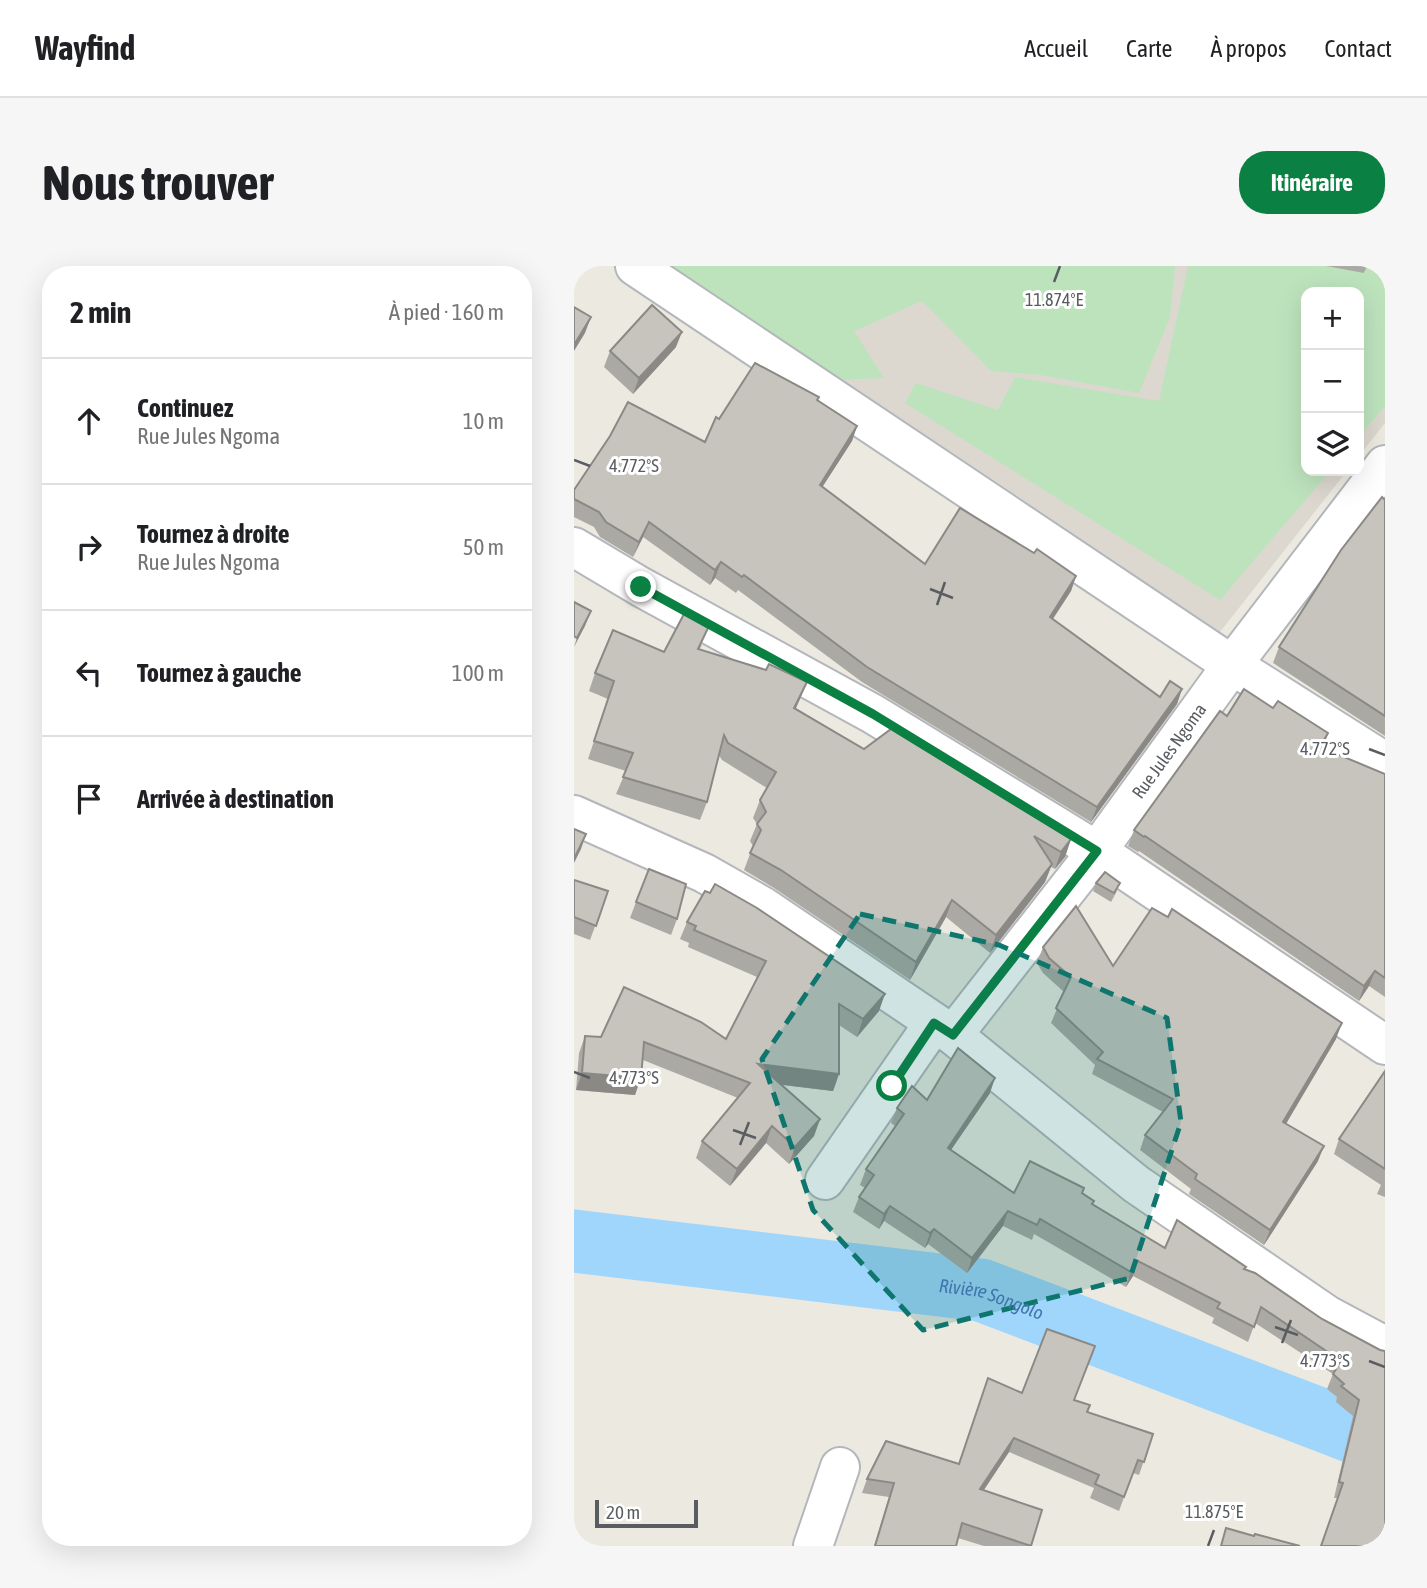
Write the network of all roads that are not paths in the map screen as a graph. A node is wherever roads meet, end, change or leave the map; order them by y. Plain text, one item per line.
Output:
1 (635, 266) edge
2 (1381, 477) edge
3 (574, 547) edge
4 (1232, 665) junction
5 (1385, 762) edge
6 (574, 815) edge
7 (1097, 851) junction
8 (944, 1029) junction
9 (1385, 1045) edge
10 (825, 1180) dead end
11 (1385, 1346) edge
12 (840, 1467) dead end
13 (813, 1546) edge

1 - 4 street
2 - 4 street, Rue Jules Ngoma
3 - 7 street
4 - 5 street
4 - 7 street, Rue Jules Ngoma
6 - 8 street
7 - 8 street, Rue Jules Ngoma
7 - 9 street
8 - 10 street, Rue Jules Ngoma
8 - 11 street
12 - 13 street

